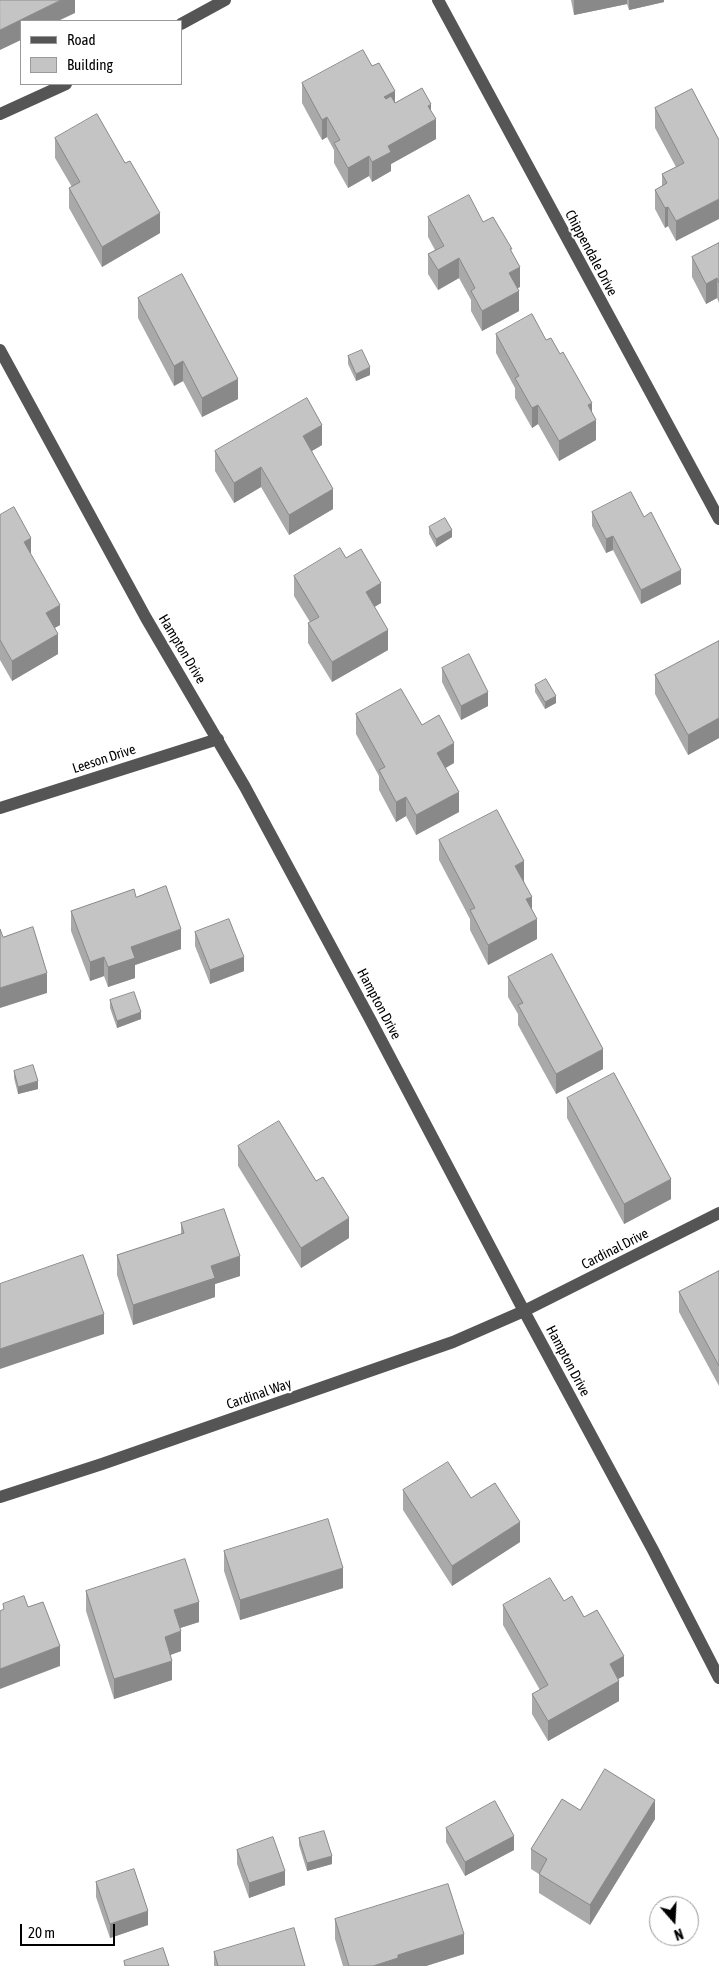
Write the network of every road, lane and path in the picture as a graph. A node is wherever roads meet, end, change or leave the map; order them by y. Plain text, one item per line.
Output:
1 (225, 0) edge
2 (438, 0) edge
3 (182, 23) edge
4 (64, 85) edge
5 (0, 114) edge
6 (0, 350) edge
7 (719, 519) edge
8 (218, 739) junction
9 (0, 808) edge
10 (719, 1213) edge
11 (524, 1311) junction
12 (0, 1497) edge
13 (719, 1678) edge

1 - 3 street
2 - 7 street, Chippendale Drive
4 - 5 street
6 - 8 street, Hampton Drive
8 - 9 street, Leeson Drive
8 - 11 street, Hampton Drive
10 - 11 street, Cardinal Drive
11 - 12 street, Cardinal Way
11 - 13 street, Hampton Drive

